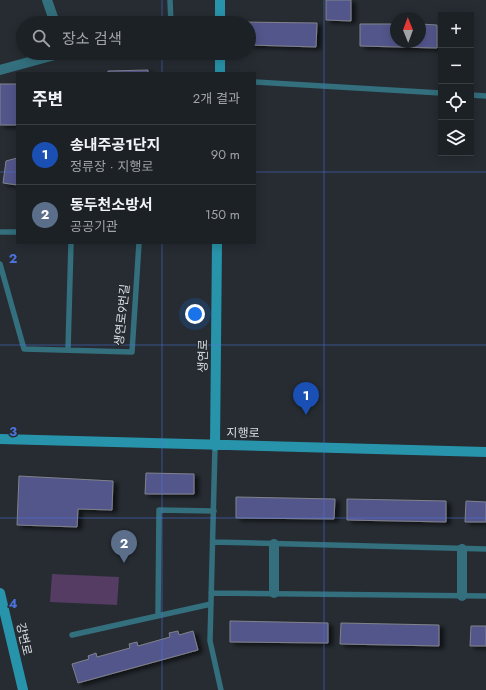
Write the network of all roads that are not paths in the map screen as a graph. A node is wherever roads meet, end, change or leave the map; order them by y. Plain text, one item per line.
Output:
1 (47, 0) edge
2 (170, 0) edge
3 (220, 0) edge
4 (53, 16) edge
5 (170, 16) edge
6 (220, 16) edge
7 (36, 60) edge
8 (220, 60) edge
9 (0, 70) edge
10 (220, 72) edge
11 (256, 82) edge
12 (438, 93) edge
13 (474, 95) edge
14 (486, 96) edge
15 (0, 232) edge
16 (16, 232) edge
17 (71, 244) edge
18 (139, 244) edge
19 (218, 244) edge
20 (0, 264) edge
21 (68, 350) junction
22 (0, 439) edge
23 (215, 446) junction
24 (486, 452) edge
25 (214, 511) junction
26 (213, 542) junction
27 (274, 544) junction
28 (462, 549) junction
29 (486, 549) edge
30 (0, 593) edge
31 (211, 593) junction
32 (274, 593) junction
33 (462, 596) junction
34 (486, 596) edge
35 (211, 604) junction
36 (158, 616) junction
37 (72, 635) dead end
38 (23, 690) edge
39 (221, 690) edge

1 - 4 street
2 - 5 lane
3 - 6 street
7 - 9 street
8 - 10 street
11 - 12 lane
13 - 14 lane
15 - 16 lane
17 - 21 lane
18 - 21 lane, 생연로9번길
19 - 23 street, 생연로
20 - 21 lane, 생연로9번길
22 - 23 street, 지행로
23 - 24 street, 지행로
23 - 25 lane
25 - 26 lane
25 - 36 lane
26 - 27 lane
26 - 31 lane
27 - 28 lane
27 - 32 street
28 - 29 lane
28 - 33 street
30 - 38 street, 강변로
31 - 32 lane
31 - 35 lane
32 - 33 lane
33 - 34 lane
35 - 36 lane
35 - 39 lane
36 - 37 lane

